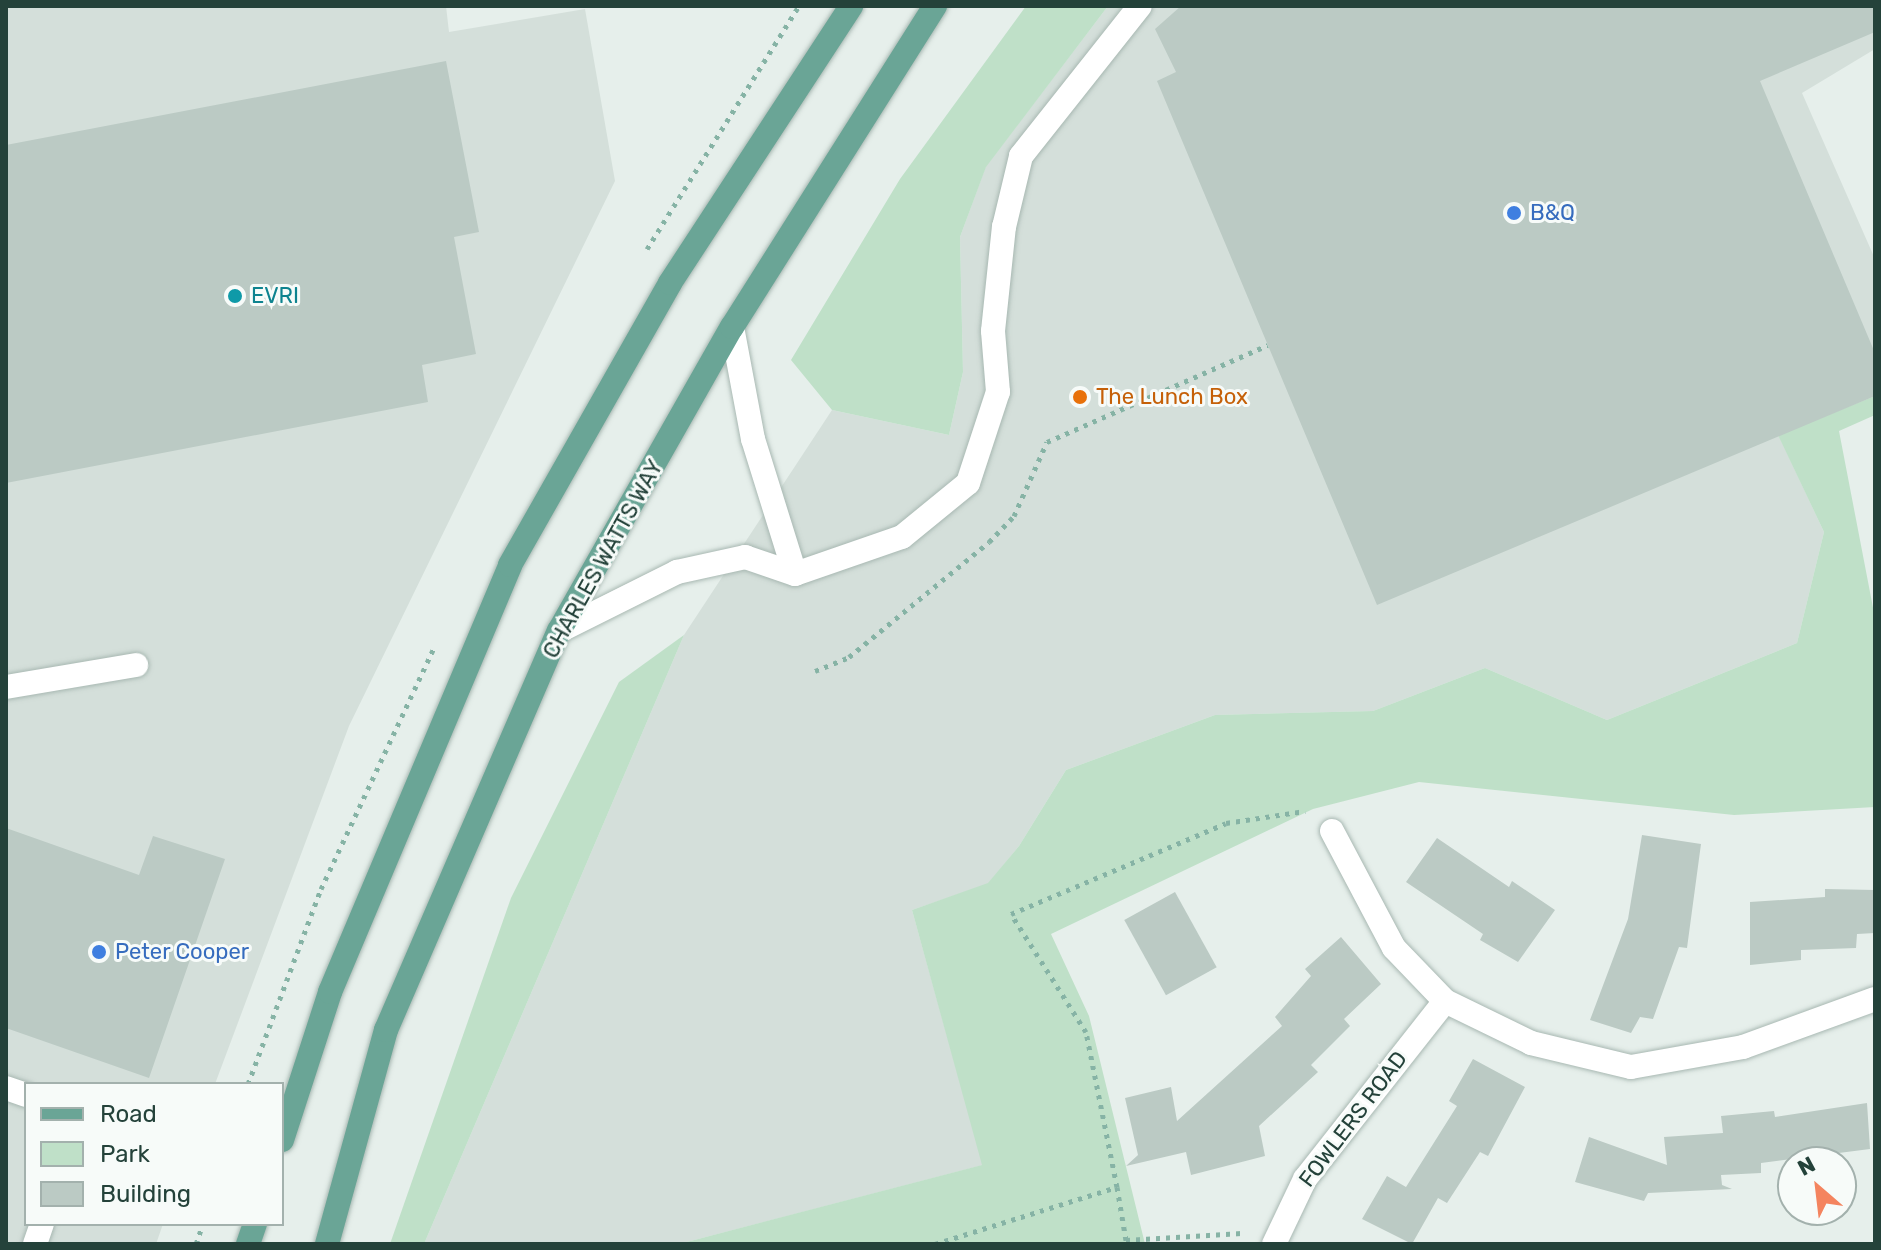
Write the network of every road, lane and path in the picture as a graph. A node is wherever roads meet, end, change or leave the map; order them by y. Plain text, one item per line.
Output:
1 (851, 6) edge
2 (935, 6) edge
3 (1140, 6) edge
4 (732, 327) junction
5 (1268, 345) dead end
6 (795, 574) junction
7 (559, 631) junction
8 (136, 665) dead end
9 (815, 671) dead end
10 (6, 687) edge
11 (1332, 831) joint
12 (1875, 999) edge
13 (1445, 1001) junction
14 (284, 1134) edge
15 (1117, 1187) junction
16 (1276, 1237) edge
17 (327, 1244) edge
18 (935, 1244) edge

1 - 14 main road
2 - 4 main road, CHARLES WATTS WAY
3 - 6 street
4 - 6 street
4 - 7 main road, CHARLES WATTS WAY
5 - 9 path
6 - 7 street
7 - 17 main road, CHARLES WATTS WAY
8 - 10 street
11 - 13 street
11 - 15 path
12 - 13 street
13 - 16 street, FOWLERS ROAD
15 - 16 path
15 - 18 path

